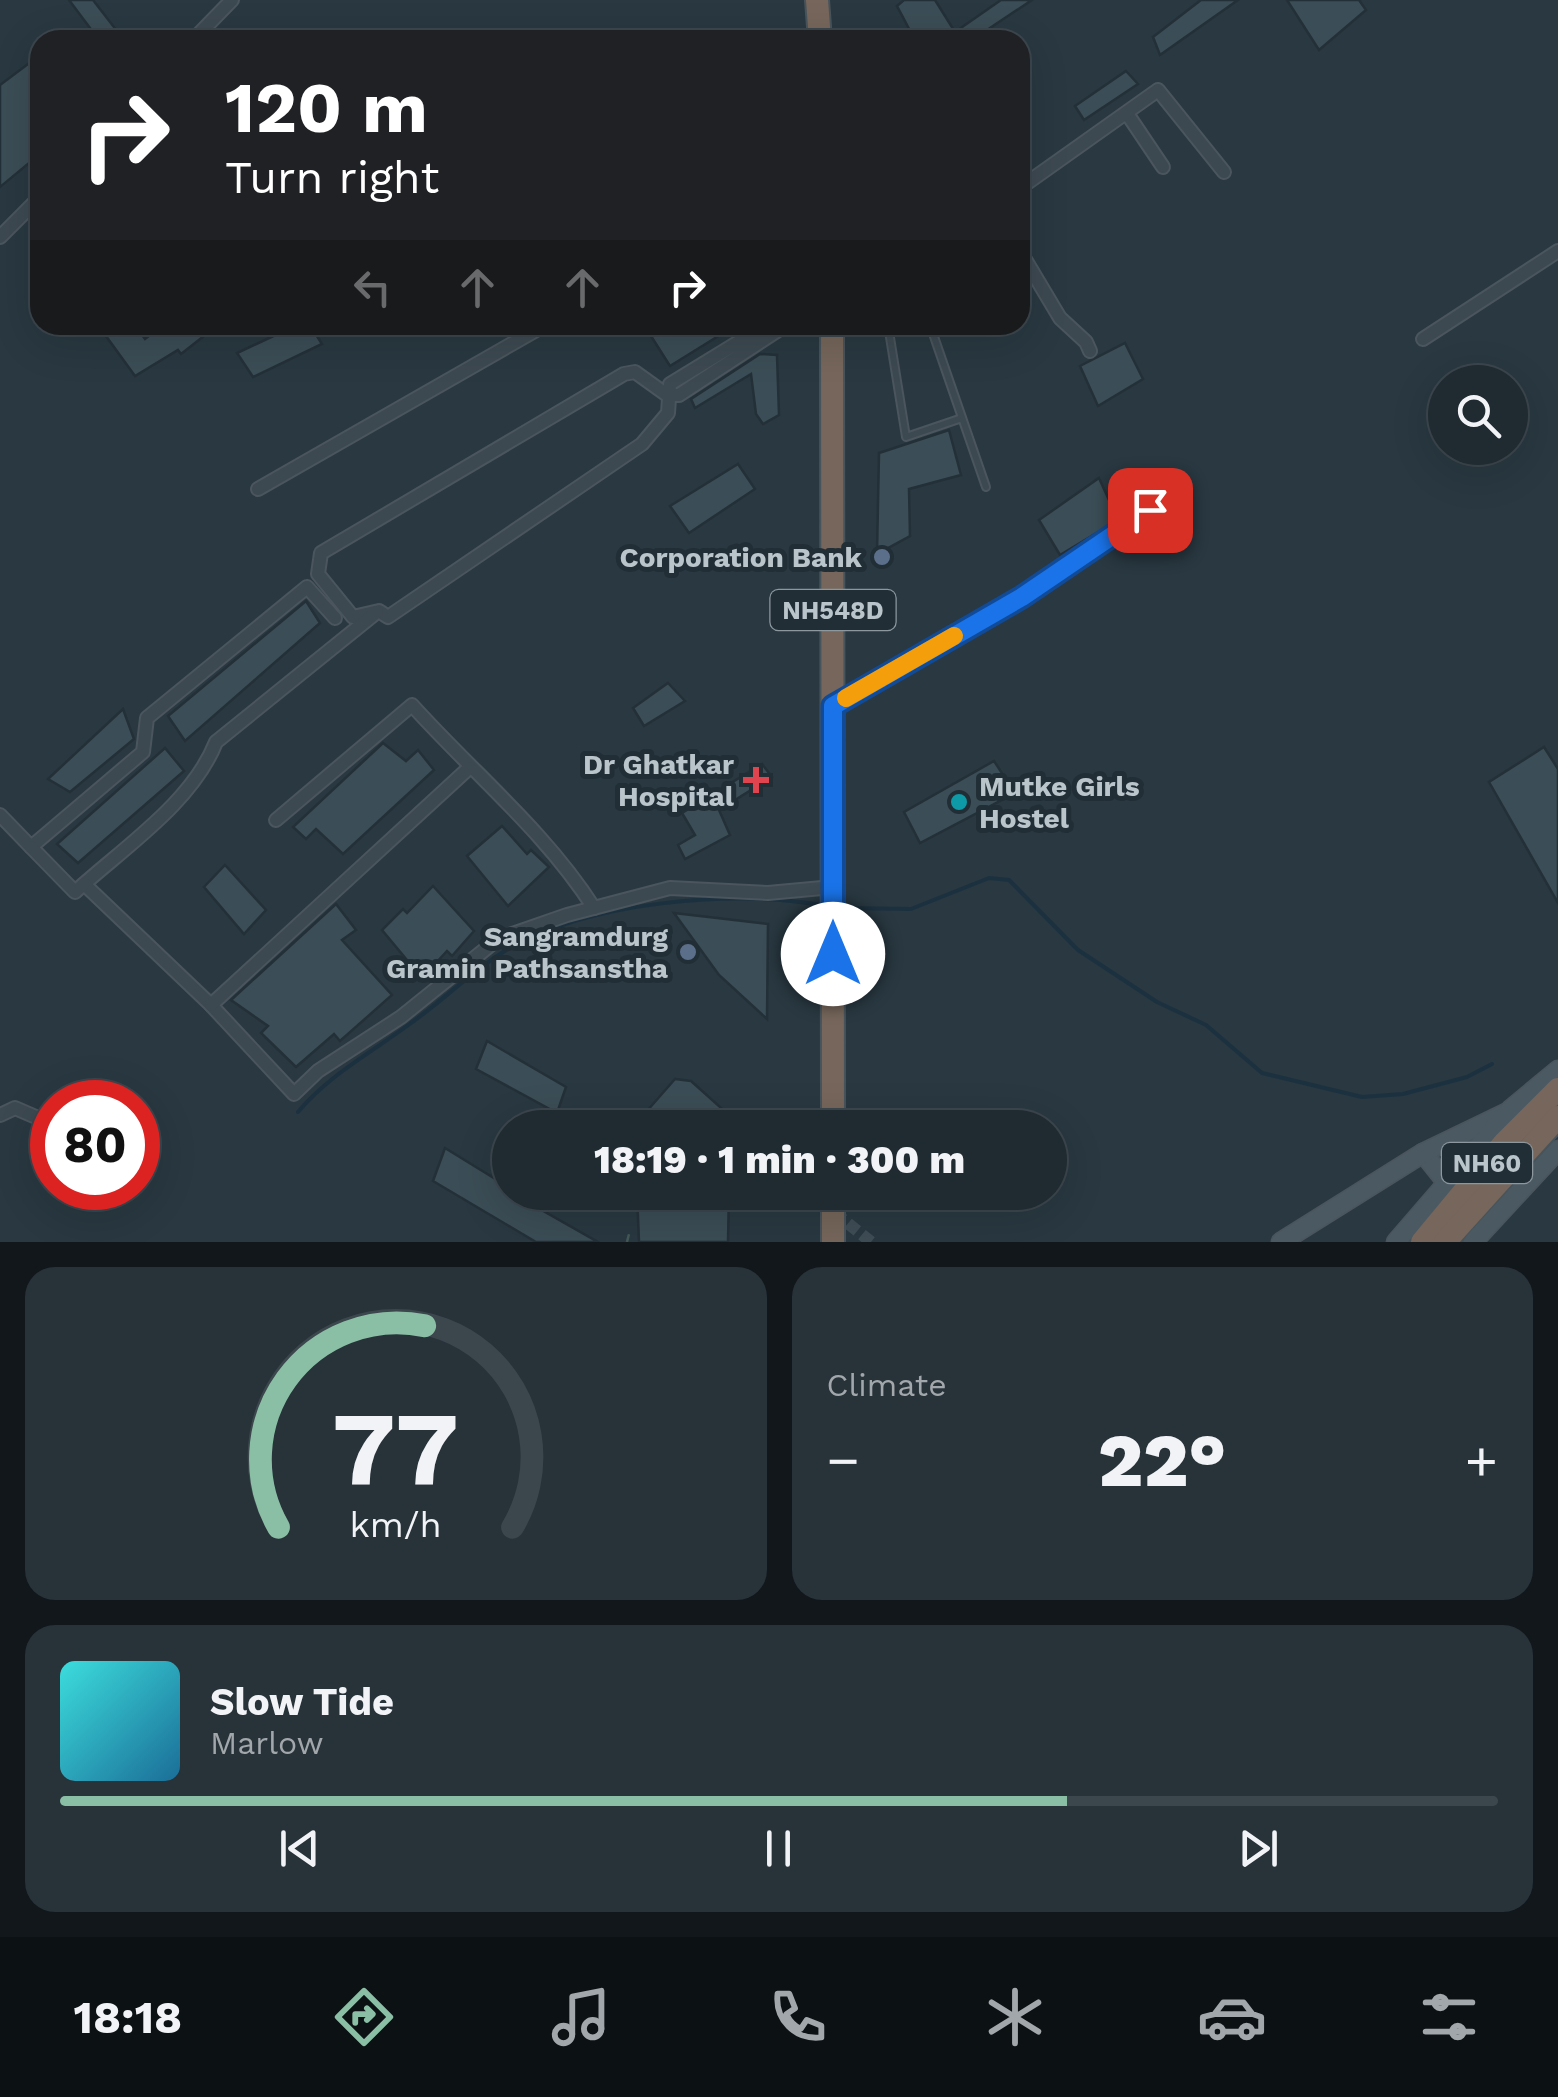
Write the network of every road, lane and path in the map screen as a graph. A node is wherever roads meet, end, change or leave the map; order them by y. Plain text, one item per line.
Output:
1 (232, 0) edge
2 (817, 0) edge
3 (203, 30) edge
4 (819, 30) edge
5 (1128, 115) junction
6 (1163, 167) dead end
7 (1224, 172) dead end
8 (1030, 181) edge
9 (30, 207) edge
10 (0, 237) edge
11 (1558, 251) edge
12 (1030, 267) edge
13 (528, 335) edge
14 (769, 335) edge
15 (832, 335) edge
16 (890, 335) edge
17 (933, 335) edge
18 (1423, 339) dead end
19 (1090, 351) dead end
20 (667, 395) junction
21 (962, 418) junction
22 (986, 486) dead end
23 (258, 489) dead end
24 (1150, 510) dead end
25 (378, 611) junction
26 (335, 618) dead end
27 (833, 706) junction
28 (469, 768) junction
29 (0, 815) edge
30 (276, 820) dead end
31 (31, 847) junction
32 (84, 884) junction
33 (833, 891) junction
34 (594, 908) junction
35 (211, 1005) junction
36 (1558, 1070) edge
37 (1558, 1089) edge
38 (833, 1110) edge
39 (1508, 1112) junction
40 (30, 1114) edge
41 (0, 1116) edge
42 (1558, 1117) edge
43 (1558, 1150) edge
44 (1423, 1153) junction
45 (1447, 1183) junction
46 (833, 1210) edge
47 (628, 1234) dead end
48 (1480, 1239) edge
49 (627, 1242) edge
50 (833, 1242) edge
51 (1281, 1242) edge
52 (1396, 1242) edge
53 (1422, 1242) edge
54 (1445, 1242) edge

1 - 3 street
2 - 4 highway
5 - 6 street
5 - 7 street
5 - 8 street
9 - 10 street
11 - 18 street
12 - 19 street
13 - 23 street
14 - 20 street
15 - 27 highway, NH548D
16 - 21 lane
17 - 21 lane
20 - 25 street
20 - 25 street
21 - 22 lane
24 - 27 street
25 - 32 street
26 - 31 street
27 - 33 highway, NH548D
28 - 30 street
28 - 34 street
28 - 35 street
29 - 31 street
31 - 32 street
32 - 35 street
33 - 34 street
33 - 38 highway, NH548D
34 - 35 street
36 - 39 main road
37 - 53 highway, NH60
39 - 44 main road
39 - 45 main road
40 - 41 street
42 - 54 highway, NH60
43 - 48 main road
44 - 45 main road
44 - 51 main road
45 - 52 main road
46 - 50 highway
47 - 49 path

